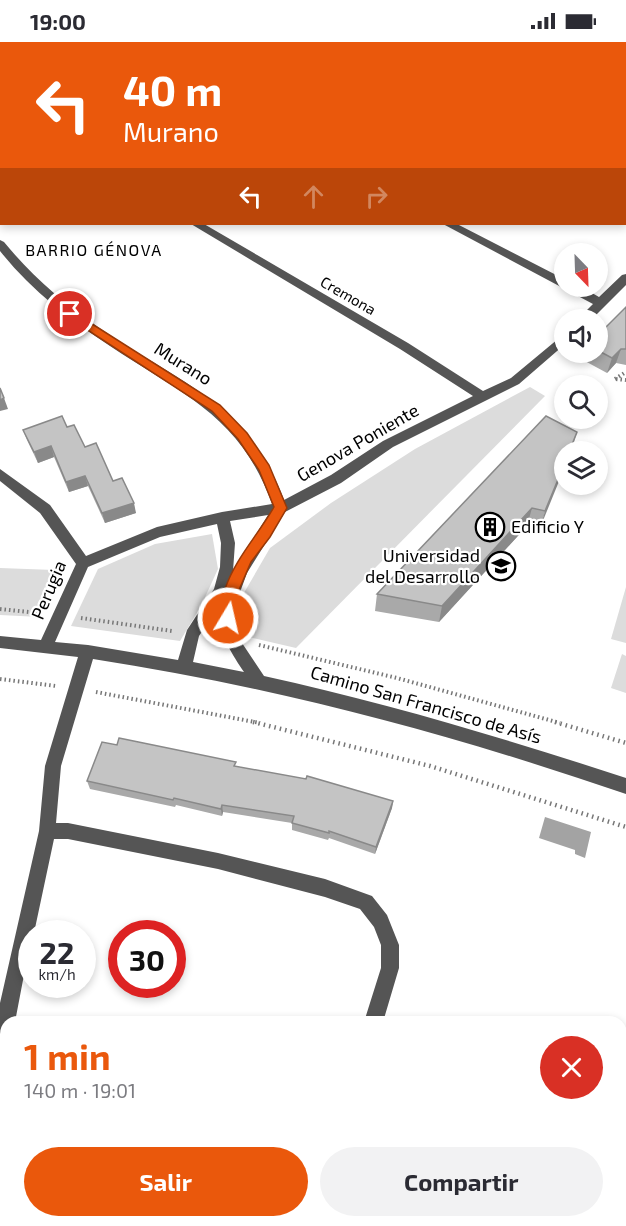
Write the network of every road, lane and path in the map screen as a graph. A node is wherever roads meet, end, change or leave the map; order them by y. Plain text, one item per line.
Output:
1 (199, 225) edge
2 (451, 225) edge
3 (0, 244) edge
4 (626, 278) edge
5 (554, 279) edge
6 (590, 297) edge
7 (601, 303) junction
8 (595, 309) edge
9 (554, 347) edge
10 (626, 372) edge
11 (626, 380) edge
12 (483, 397) junction
13 (0, 474) edge
14 (280, 508) junction
15 (222, 517) junction
16 (83, 563) junction
17 (0, 609) edge
18 (60, 615) junction
19 (192, 634) junction
20 (232, 639) junction
21 (0, 642) edge
22 (46, 646) junction
23 (88, 651) junction
24 (184, 666) junction
25 (0, 679) edge
26 (258, 680) junction
27 (75, 689) junction
28 (626, 743) edge
29 (626, 786) edge
30 (626, 827) edge
31 (46, 831) junction
32 (6, 1016) edge
33 (375, 1016) edge

1 - 12 street, Cremona
2 - 5 street
3 - 14 street, Murano
4 - 7 street
6 - 7 street
7 - 8 street
9 - 12 street, Genova Poniente
10 - 11 path
12 - 14 street, Genova Poniente
13 - 16 street, Perugia
14 - 15 street, Genova Poniente
14 - 20 street
15 - 16 street, Genova Poniente
15 - 19 street
16 - 18 street, Perugia
17 - 18 path
18 - 19 path
18 - 22 street, Perugia
19 - 24 street
20 - 26 street
20 - 28 path
21 - 22 street, Camino San Francisco de Asís
22 - 23 street, Camino San Francisco de Asís
23 - 24 street, Camino San Francisco de Asís
23 - 27 street
24 - 26 street, Camino San Francisco de Asís
25 - 27 path
26 - 29 street, Camino San Francisco de Asís
27 - 30 path
27 - 31 street
31 - 32 street
31 - 33 street

